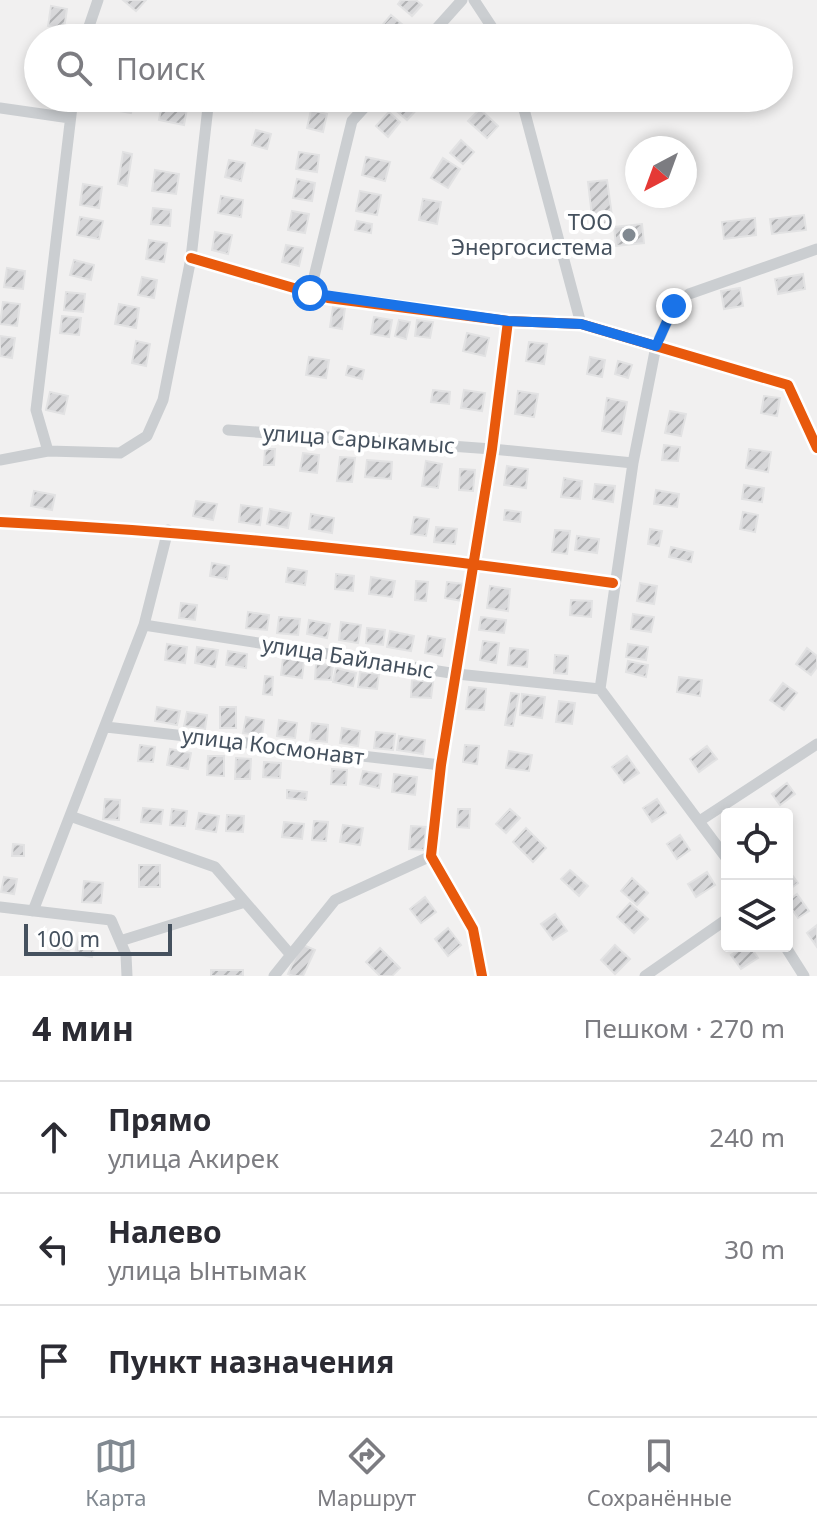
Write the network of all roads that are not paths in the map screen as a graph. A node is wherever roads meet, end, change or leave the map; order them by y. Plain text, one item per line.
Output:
1 (98, 0) edge
2 (462, 0) edge
3 (474, 0) edge
4 (90, 24) edge
5 (441, 24) edge
6 (490, 24) edge
7 (0, 108) edge
8 (24, 111) edge
9 (28, 112) edge
10 (71, 112) edge
11 (207, 112) edge
12 (360, 112) edge
13 (525, 112) edge
14 (70, 118) junction
15 (817, 249) edge
16 (191, 258) junction
17 (310, 293) junction
18 (508, 321) junction
19 (581, 324) junction
20 (656, 346) junction
21 (228, 430) dead end
22 (817, 448) edge
23 (492, 449) junction
24 (48, 451) junction
25 (0, 460) edge
26 (633, 463) junction
27 (0, 522) edge
28 (168, 530) junction
29 (474, 563) junction
30 (613, 583) junction
31 (144, 625) junction
32 (457, 674) junction
33 (600, 689) junction
34 (106, 727) junction
35 (817, 744) edge
36 (441, 765) junction
37 (70, 816) junction
38 (701, 820) junction
39 (721, 850) edge
40 (431, 856) junction
41 (245, 902) junction
42 (0, 907) edge
43 (33, 911) junction
44 (721, 923) edge
45 (120, 941) junction
46 (789, 952) edge
47 (290, 954) junction
48 (127, 976) edge
49 (274, 976) edge
50 (482, 976) edge
51 (645, 976) edge
52 (804, 976) edge

1 - 4 street
2 - 5 street
3 - 6 street
7 - 8 street
9 - 14 street
10 - 14 street
11 - 16 street
12 - 17 street
13 - 19 street
14 - 24 street
15 - 20 street
16 - 17 street
16 - 24 street
17 - 18 street
18 - 19 street
18 - 23 street
19 - 20 street
20 - 22 street
20 - 26 street
21 - 23 street, улица Сарыкамыс
23 - 26 street, улица Сарыкамыс
23 - 29 street
24 - 25 street
26 - 30 street
27 - 28 street
28 - 29 street
28 - 31 street
29 - 30 street
29 - 32 street
30 - 33 street
31 - 32 street, улица Байланыс
31 - 34 street
32 - 33 street, улица Байланыс
32 - 36 street
33 - 38 street
34 - 36 street, улица Космонавт
34 - 37 street
35 - 38 street
36 - 40 street
37 - 41 street
37 - 43 street
38 - 39 street
40 - 47 street
40 - 50 street
41 - 45 street
41 - 47 street
42 - 43 street
43 - 45 street
44 - 51 street
45 - 48 street
46 - 52 street
47 - 49 street

